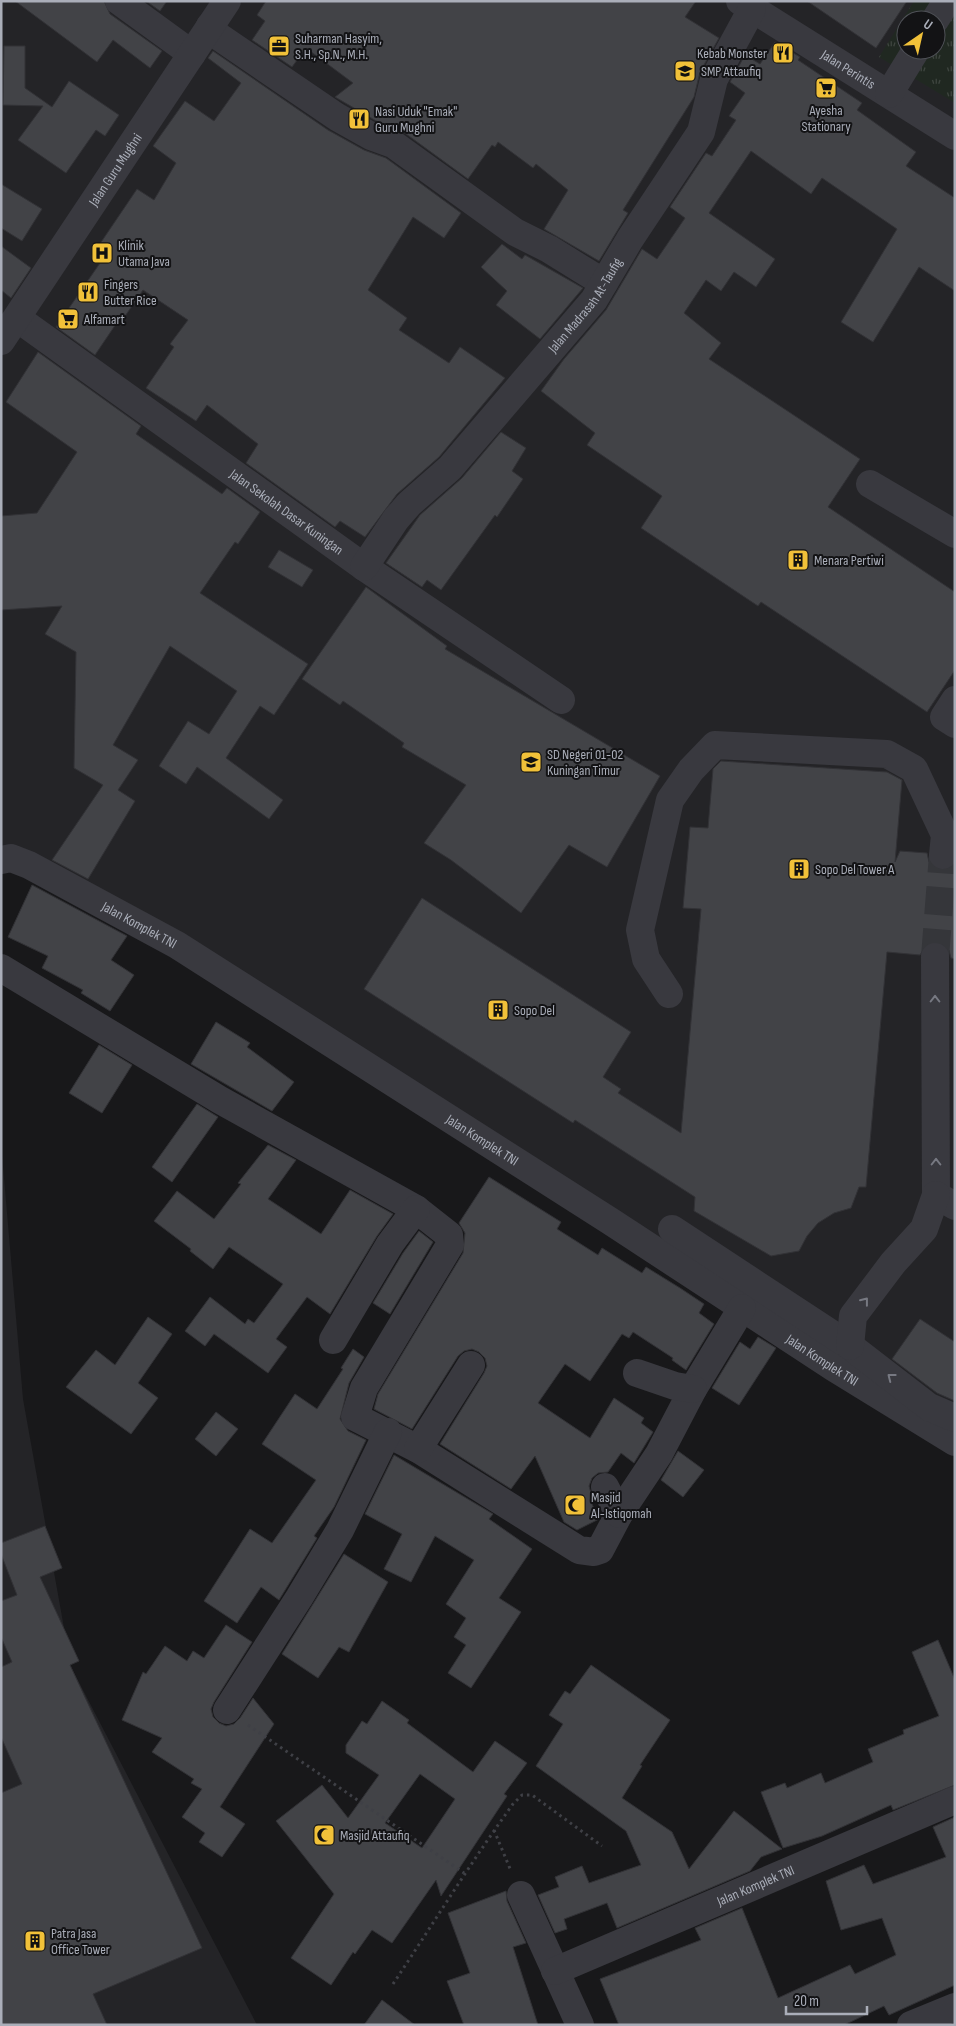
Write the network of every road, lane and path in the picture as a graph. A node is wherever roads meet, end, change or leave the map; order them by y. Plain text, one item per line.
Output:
1 (119, 1) edge
2 (227, 1) edge
3 (746, 5) edge
4 (210, 26) junction
5 (192, 54) junction
6 (910, 60) edge
7 (889, 94) junction
8 (955, 136) edge
9 (604, 283) junction
10 (6, 334) edge
11 (870, 484) dead end
12 (955, 534) edge
13 (364, 567) junction
14 (561, 700) dead end
15 (955, 700) edge
16 (955, 724) edge
17 (948, 842) tunnel mouth
18 (1, 860) edge
19 (935, 957) tunnel mouth
20 (1, 968) edge
21 (669, 994) dead end
22 (945, 1201) edge
23 (416, 1210) junction
24 (672, 1229) dead end
25 (742, 1308) junction
26 (334, 1340) dead end
27 (850, 1346) junction
28 (471, 1364) dead end
29 (637, 1373) dead end
30 (693, 1389) junction
31 (955, 1418) edge
32 (388, 1432) junction
33 (955, 1442) edge
34 (418, 1449) junction
35 (605, 1487) dead end
36 (619, 1514) junction
37 (227, 1710) joint
38 (955, 1800) edge
39 (494, 1830) junction
40 (602, 1846) dead end
41 (464, 1873) junction
42 (521, 1895) joint
43 (555, 1971) junction
44 (392, 1984) dead end
45 (955, 2007) edge
46 (580, 2025) edge
47 (911, 2025) edge

1 - 5 street
2 - 4 street, Jalan Guru Mughni
3 - 7 street, Jalan Perintis
3 - 9 street, Jalan Madrasah At-Taufig
4 - 5 street, Jalan Guru Mughni
4 - 9 street
5 - 10 street, Jalan Guru Mughni
6 - 7 street
7 - 8 street, Jalan Perintis
9 - 13 street, Jalan Madrasah At-Taufig
10 - 13 street, Jalan Sekolah Dasar Kuningan
11 - 12 street
13 - 14 street, Jalan Sekolah Dasar Kuningan
15 - 16 street
17 - 21 street
18 - 25 street, Jalan Komplek TNI
22 -> 19 street
20 - 23 street
27 -> 22 street
23 - 26 street
23 - 32 street
24 - 27 street
25 - 30 street
25 - 33 street, Jalan Komplek TNI
31 -> 27 street
28 - 34 street
29 - 30 street
30 - 36 street
32 - 34 street
32 - 37 street
34 - 36 street
35 - 36 street
37 - 41 path
38 - 43 street, Jalan Komplek TNI
39 - 40 path
39 - 41 path
39 - 42 path
41 - 44 path
42 - 43 street
43 - 46 street
45 - 47 street

